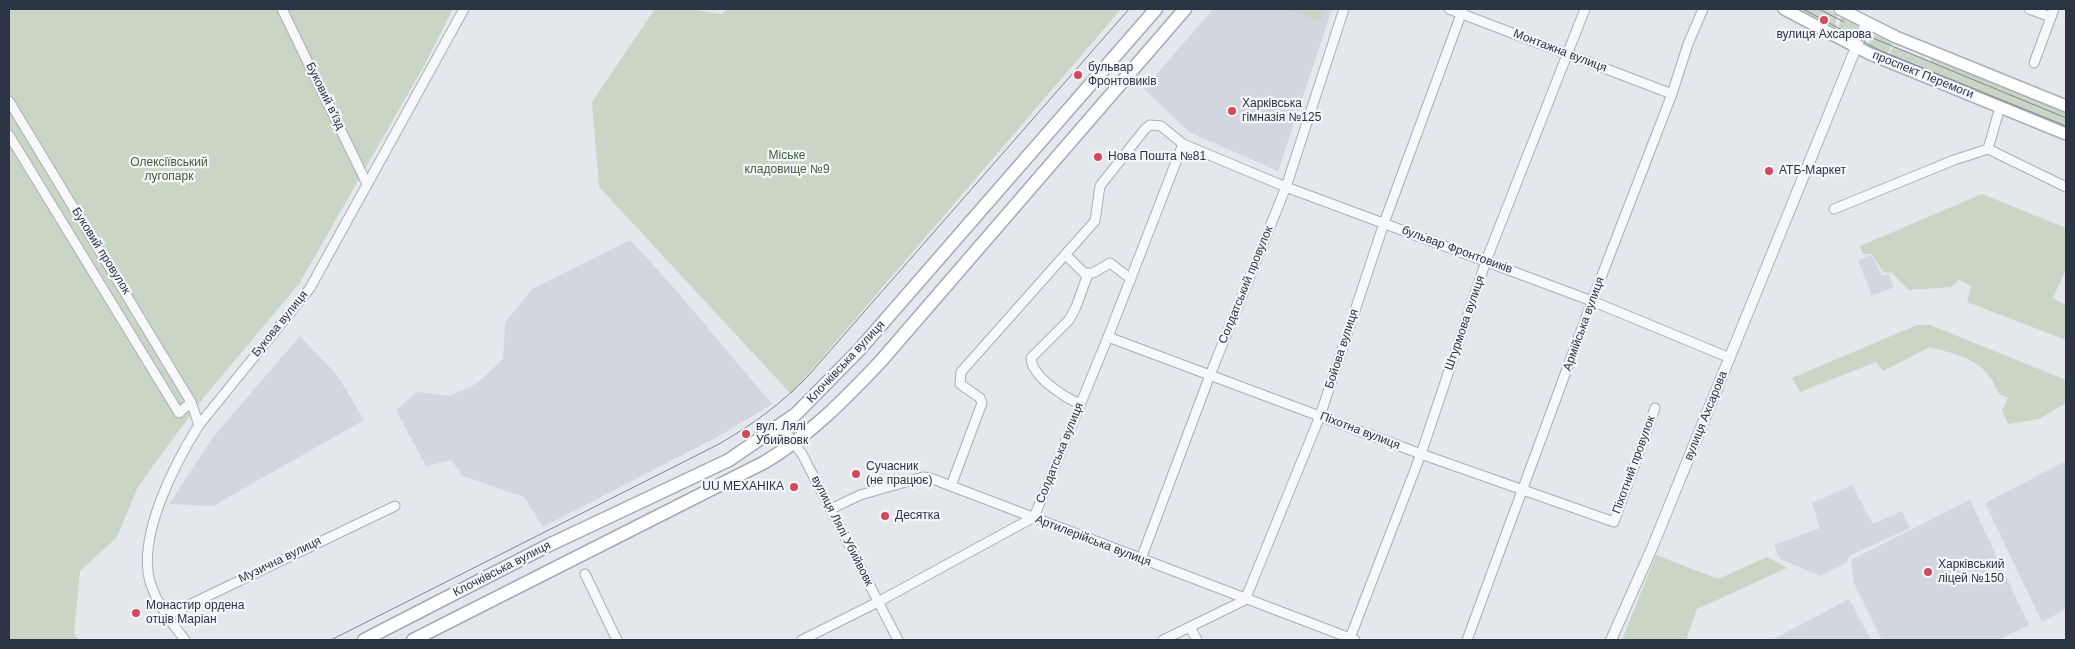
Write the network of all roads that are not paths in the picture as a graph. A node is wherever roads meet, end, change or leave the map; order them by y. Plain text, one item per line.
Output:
1 (282, 9) edge
2 (464, 9) edge
3 (1156, 9) edge
4 (1185, 9) edge
5 (1344, 9) edge
6 (1449, 9) edge
7 (1585, 9) edge
8 (1703, 9) edge
9 (1784, 9) edge
10 (1840, 9) edge
11 (2029, 9) edge
12 (1463, 11) edge
13 (2052, 13) edge
14 (1866, 23) junction
15 (1856, 48) junction
16 (1566, 54) junction
17 (2034, 62) dead end
18 (1672, 94) junction
19 (9, 101) edge
20 (2066, 106) edge
21 (2000, 107) junction
22 (2066, 134) edge
23 (9, 135) edge
24 (1183, 144) junction
25 (1988, 149) junction
26 (367, 184) junction
27 (1286, 187) junction
28 (2066, 187) edge
29 (1834, 209) dead end
30 (1384, 223) junction
31 (1066, 255) junction
32 (1486, 261) junction
33 (1088, 274) junction
34 (1130, 279) junction
35 (1592, 301) junction
36 (1108, 337) junction
37 (1730, 358) junction
38 (1210, 375) junction
39 (191, 402) junction
40 (1080, 404) junction
41 (1654, 408) dead end
42 (1320, 416) junction
43 (199, 425) junction
44 (781, 426) junction
45 (794, 443) junction
46 (1421, 454) junction
47 (951, 486) junction
48 (1522, 490) junction
49 (395, 506) dead end
50 (831, 509) junction
51 (1034, 518) junction
52 (1614, 522) joint
53 (1141, 559) junction
54 (584, 574) dead end
55 (1245, 600) junction
56 (878, 602) junction
57 (166, 616) junction
58 (1190, 627) junction
59 (1352, 639) edge
60 (185, 640) edge
61 (364, 640) edge
62 (413, 640) edge
63 (617, 640) edge
64 (802, 640) edge
65 (898, 640) edge
66 (1163, 640) edge
67 (1197, 640) edge
68 (1467, 640) edge
69 (1612, 640) edge

1 - 26 street, Буковий в'їзд
2 - 26 street, Букова вулиця
3 - 44 main road, Клочківська вулиця
4 - 45 main road, Клочківська вулиця
5 - 27 street, Солдатський провулок
6 - 12 street, Монтажна вулиця
7 - 16 street, Штурмова вулиця
8 - 18 street, Армійська вулиця
9 - 15 main road, проспект Перемоги
10 - 14 main road, проспект Перемоги
11 - 13 street
12 - 16 street, Монтажна вулиця
12 - 30 street, Бойова вулиця
13 - 17 street
14 - 15 street, вулиця Ахсарова
14 - 20 main road, проспект Перемоги
15 - 21 main road, проспект Перемоги
15 - 37 street, вулиця Ахсарова
16 - 18 street, Монтажна вулиця
16 - 32 street, Штурмова вулиця
18 - 35 street, Армійська вулиця
19 - 39 street, Буковий провулок
21 - 22 main road, проспект Перемоги
21 - 25 street
23 - 39 street, Буковий провулок
24 - 27 street, бульвар Фронтовиків
24 - 31 street, бульвар Фронтовиків
24 - 34 street, Солдатська вулиця
25 - 28 street
25 - 29 street
26 - 43 street, Букова вулиця
27 - 30 street, бульвар Фронтовиків
27 - 38 street, Солдатський провулок
30 - 32 street, бульвар Фронтовиків
30 - 42 street, Бойова вулиця
31 - 33 street
31 - 47 street, бульвар Фронтовиків
32 - 35 street, бульвар Фронтовиків
32 - 46 street, Штурмова вулиця
33 - 34 street
33 - 40 street
34 - 36 street, Солдатська вулиця
35 - 37 street, бульвар Фронтовиків
35 - 48 street, Армійська вулиця
36 - 38 street, Піхотна вулиця
36 - 40 street, Солдатська вулиця
37 - 69 street, вулиця Ахсарова
38 - 42 street, Піхотна вулиця
38 - 53 street, Солдатський провулок
39 - 43 street, Буковий провулок
40 - 51 street, Солдатська вулиця
41 - 52 street, Піхотний провулок
42 - 46 street, Піхотна вулиця
42 - 55 street, Бойова вулиця
43 - 57 street, Букова вулиця
44 - 45 street, вулиця Лялі Убийвовк
44 - 61 main road, Клочківська вулиця
45 - 50 street, вулиця Лялі Убийвовк
45 - 62 main road, Клочківська вулиця
46 - 48 street, Піхотна вулиця
46 - 59 street, Штурмова вулиця
47 - 50 street, Артилерійська вулиця
47 - 51 street, Артилерійська вулиця
48 - 52 street, Піхотна вулиця
48 - 68 street, Армійська вулиця
49 - 57 street, Музична вулиця
50 - 56 street, вулиця Лялі Убийвовк
51 - 53 street, Артилерійська вулиця
51 - 56 street, Солдатська вулиця
53 - 55 street, Артилерійська вулиця
54 - 63 street
55 - 58 street
55 - 59 street, Артилерійська вулиця
56 - 64 street, Солдатська вулиця
56 - 65 street, вулиця Лялі Убийвовк
57 - 60 street, Букова вулиця
58 - 66 street
58 - 67 street

